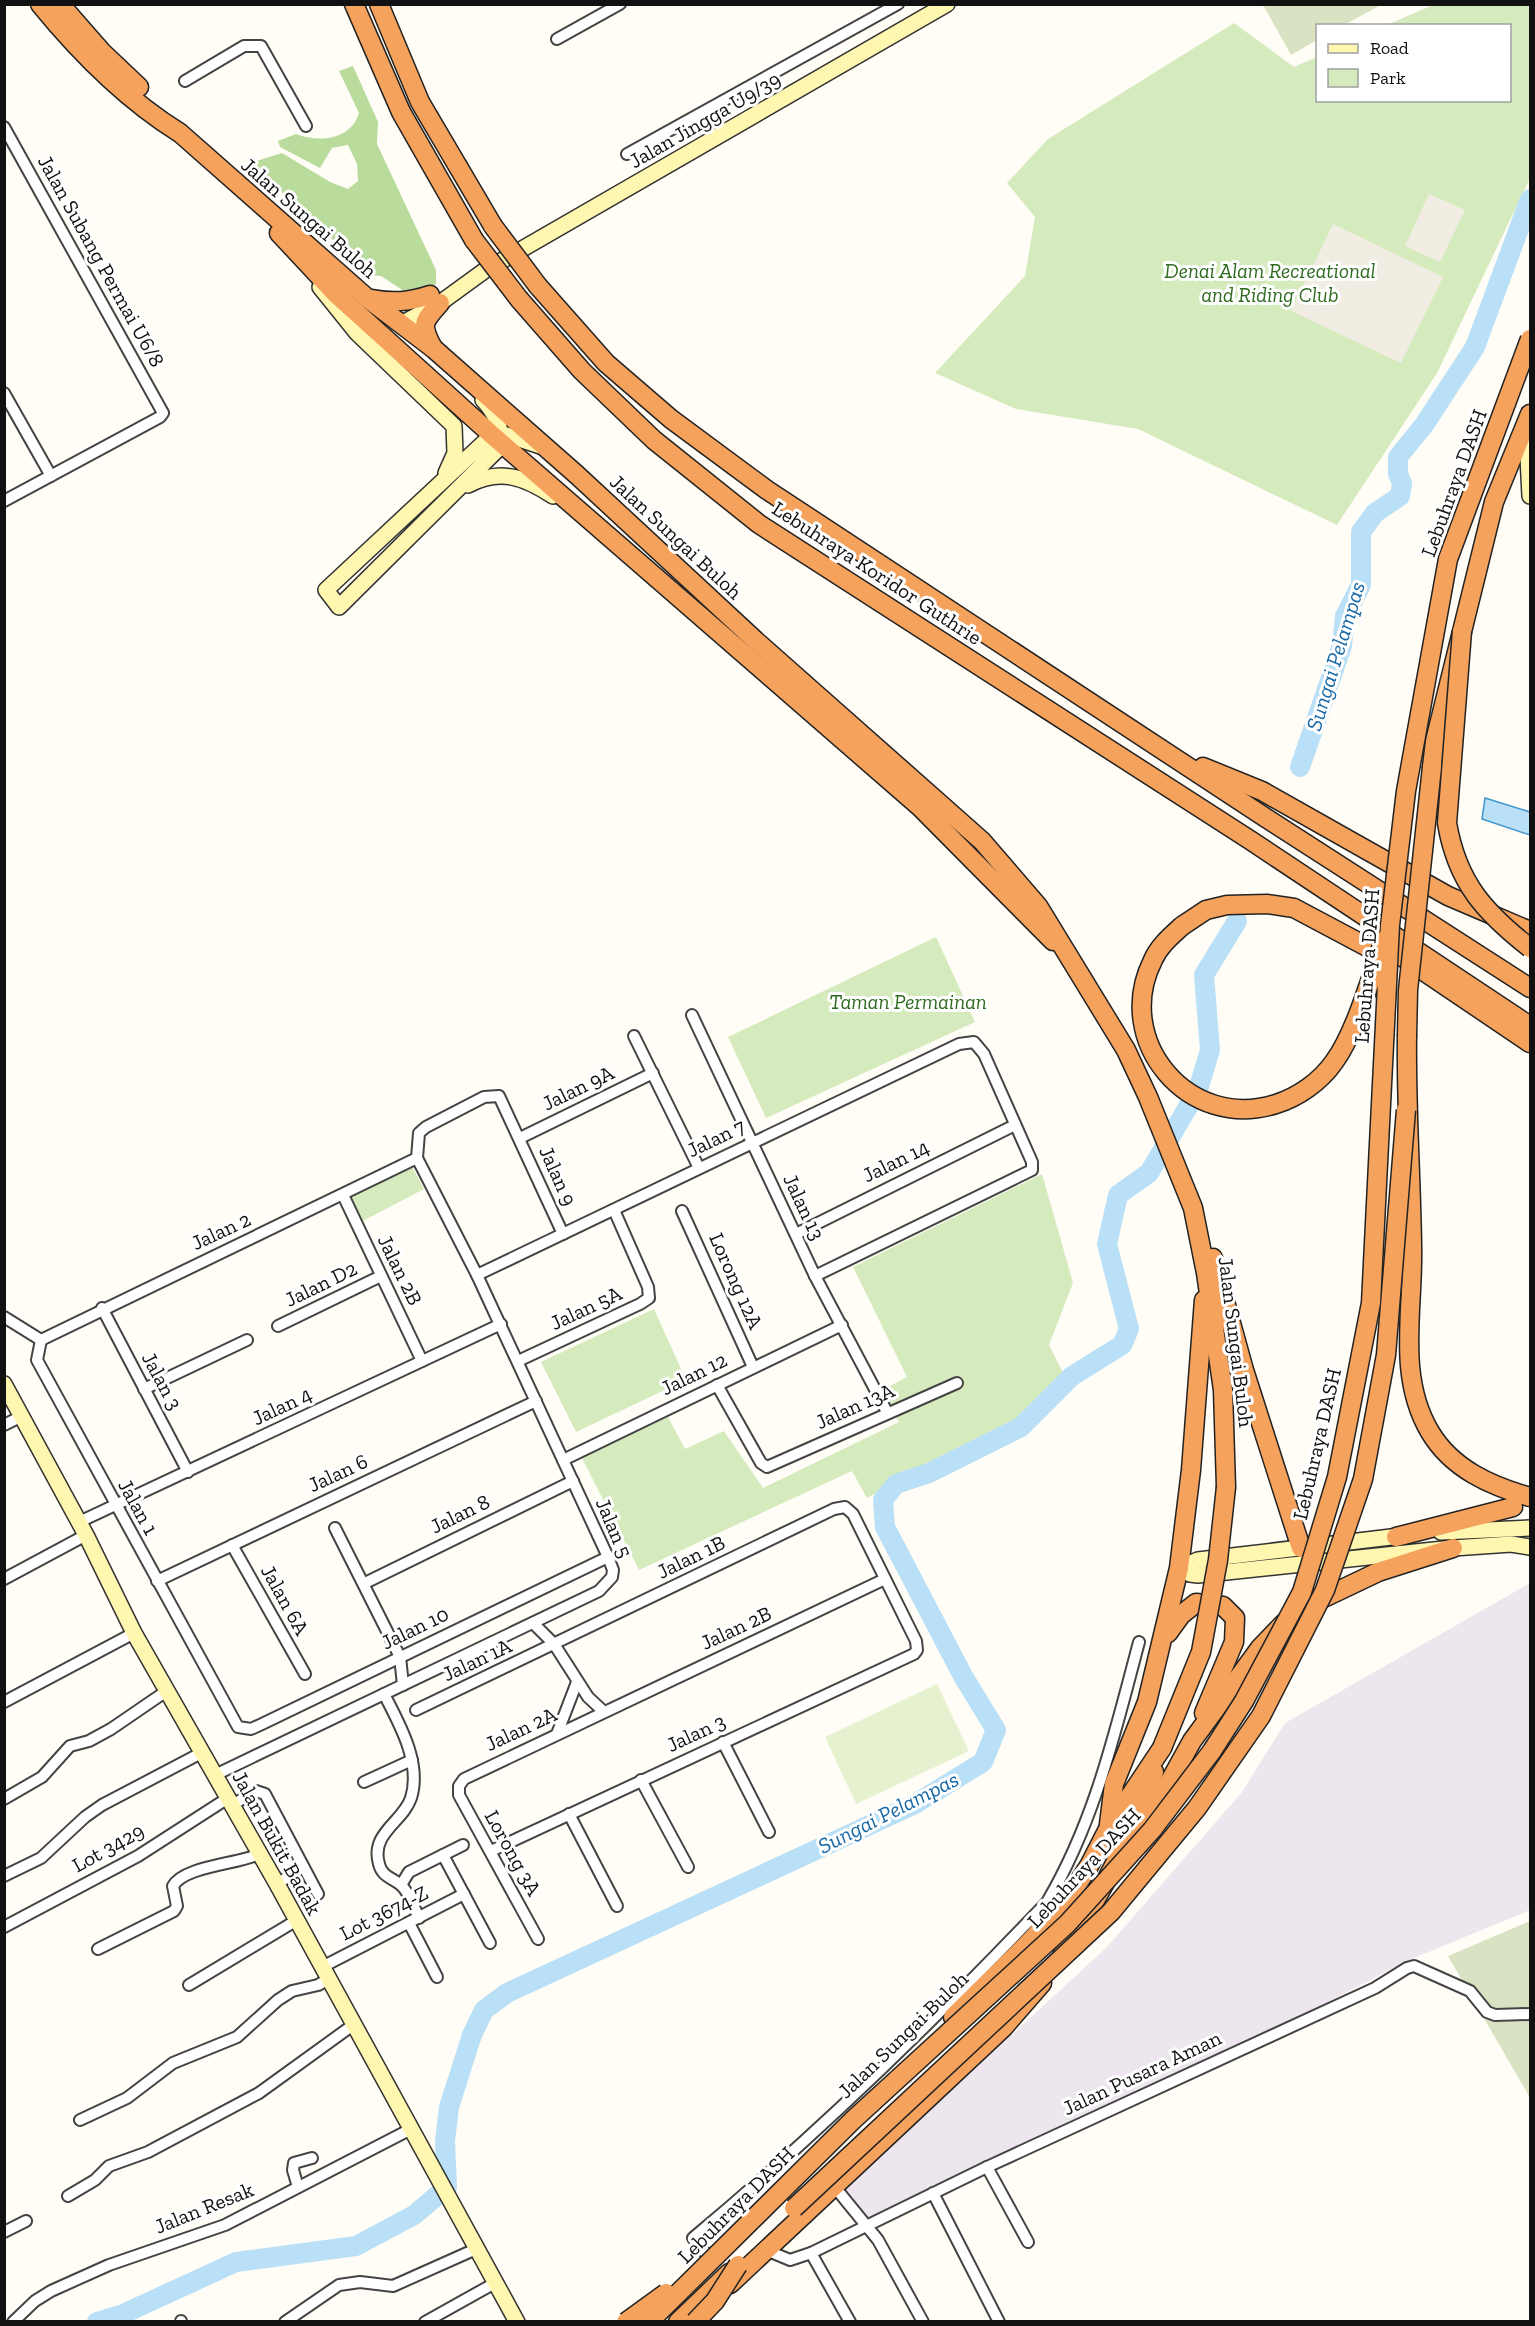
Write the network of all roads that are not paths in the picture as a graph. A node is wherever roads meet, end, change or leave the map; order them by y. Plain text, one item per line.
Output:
1 (40, 4) edge
2 (60, 4) edge
3 (354, 4) edge
4 (379, 4) edge
5 (620, 4) edge
6 (898, 4) edge
7 (947, 4) edge
8 (557, 39) dead end
9 (185, 81) dead end
10 (306, 126) dead end
11 (4, 127) edge
12 (180, 134) junction
13 (627, 154) dead end
14 (222, 171) junction
15 (290, 244) junction
16 (336, 294) junction
17 (367, 298) junction
18 (435, 299) junction
19 (396, 323) junction
20 (1530, 339) edge
21 (398, 350) junction
22 (434, 350) junction
23 (464, 377) junction
24 (4, 393) edge
25 (1530, 415) edge
26 (498, 438) junction
27 (548, 450) junction
28 (51, 476) junction
29 (442, 482) junction
30 (453, 493) junction
31 (1530, 496) edge
32 (4, 501) edge
33 (603, 530) junction
34 (1462, 631) junction
35 (1167, 753) junction
36 (1289, 868) junction
37 (1390, 925) junction
38 (1530, 931) edge
39 (1530, 948) edge
40 (1074, 961) junction
41 (1530, 988) edge
42 (1452, 992) junction
43 (692, 1015) dead end
44 (1530, 1026) edge
45 (634, 1036) dead end
46 (1530, 1043) edge
47 (653, 1073) junction
48 (1406, 1110) junction
49 (1015, 1125) junction
50 (520, 1138) junction
51 (752, 1142) junction
52 (417, 1158) junction
53 (699, 1168) junction
54 (342, 1196) junction
55 (614, 1210) junction
56 (682, 1211) dead end
57 (563, 1234) junction
58 (796, 1234) junction
59 (1199, 1236) junction
60 (1206, 1273) junction
61 (477, 1275) junction
62 (381, 1276) junction
63 (815, 1276) junction
64 (102, 1308) junction
65 (4, 1317) edge
66 (501, 1324) junction
67 (842, 1325) junction
68 (278, 1326) dead end
69 (41, 1340) junction
70 (247, 1340) dead end
71 (422, 1361) junction
72 (518, 1361) junction
73 (753, 1367) junction
74 (957, 1383) dead end
75 (717, 1385) junction
76 (5, 1386) edge
77 (144, 1389) junction
78 (536, 1401) junction
79 (887, 1412) junction
80 (22, 1416) junction
81 (4, 1425) edge
82 (563, 1460) junction
83 (188, 1472) junction
84 (573, 1481) junction
85 (1530, 1497) edge
86 (115, 1506) junction
87 (1513, 1507) dead end
88 (335, 1528) dead end
89 (1530, 1528) edge
90 (83, 1529) junction
91 (1396, 1537) junction
92 (232, 1545) junction
93 (1530, 1547) edge
94 (1301, 1548) junction
95 (1452, 1548) junction
96 (608, 1557) junction
97 (1179, 1568) junction
98 (4, 1579) edge
99 (885, 1579) junction
100 (157, 1581) junction
101 (365, 1583) junction
102 (533, 1623) junction
103 (135, 1633) junction
104 (1139, 1642) dead end
105 (554, 1644) junction
106 (1162, 1646) junction
107 (400, 1657) junction
108 (305, 1674) dead end
109 (578, 1682) junction
110 (403, 1685) junction
111 (168, 1690) junction
112 (384, 1694) junction
113 (4, 1702) edge
114 (416, 1710) dead end
115 (603, 1711) junction
116 (238, 1727) joint
117 (556, 1734) junction
118 (1192, 1741) junction
119 (723, 1742) junction
120 (1162, 1748) junction
121 (203, 1752) junction
122 (412, 1760) junction
123 (215, 1775) junction
124 (641, 1780) junction
125 (364, 1782) dead end
126 (459, 1786) joint
127 (4, 1799) edge
128 (230, 1802) junction
129 (569, 1814) junction
130 (1108, 1829) junction
131 (769, 1832) dead end
132 (1126, 1838) junction
133 (463, 1845) dead end
134 (491, 1851) junction
135 (259, 1854) junction
136 (443, 1855) junction
137 (303, 1867) junction
138 (688, 1867) dead end
139 (4, 1876) edge
140 (277, 1884) junction
141 (401, 1885) junction
142 (318, 1893) dead end
143 (464, 1894) junction
144 (617, 1906) dead end
145 (297, 1920) junction
146 (414, 1920) junction
147 (4, 1927) edge
148 (538, 1939) dead end
149 (489, 1943) dead end
150 (98, 1949) dead end
151 (325, 1973) junction
152 (437, 1977) dead end
153 (189, 1985) dead end
154 (1530, 2014) edge
155 (353, 2025) junction
156 (80, 2120) dead end
157 (411, 2129) junction
158 (312, 2158) dead end
159 (987, 2166) junction
160 (834, 2186) junction
161 (298, 2187) junction
162 (933, 2193) junction
163 (68, 2196) dead end
164 (26, 2221) dead end
165 (866, 2227) junction
166 (4, 2232) edge
167 (1029, 2242) dead end
168 (476, 2249) junction
169 (766, 2250) junction
170 (715, 2253) junction
171 (811, 2253) junction
172 (738, 2265) junction
173 (495, 2283) junction
174 (13, 2322) edge
175 (285, 2322) edge
176 (425, 2322) edge
177 (517, 2322) edge
178 (626, 2322) edge
179 (636, 2322) edge
180 (649, 2322) edge
181 (678, 2322) edge
182 (693, 2322) edge
183 (850, 2322) edge
184 (923, 2322) edge
185 (999, 2322) edge

1 - 12 highway, Jalan Sungai Buloh
2 - 12 highway, Jalan Sungai Buloh
3 - 36 highway, Lebuhraya Koridor Guthrie, bridge
4 - 35 highway, Lebuhraya Koridor Guthrie, bridge
5 - 8 street
6 - 13 street
7 - 18 street, Jalan Jingga U9/39
9 - 10 street
11 - 28 street, Jalan Subang Permai U6/8
12 - 14 highway, Jalan Sungai Buloh
14 - 15 highway, Jalan Sungai Buloh
14 - 17 highway, Jalan Sungai Buloh
15 - 16 highway, Jalan Sungai Buloh
15 - 29 street
16 - 19 highway
16 - 21 highway, Jalan Sungai Buloh
17 - 18 highway
17 - 19 highway, Jalan Sungai Buloh
18 - 19 street, Jalan Jingga U9/39
18 - 22 highway
19 - 21 highway
19 - 22 highway, Jalan Sungai Buloh
20 - 37 highway, Lebuhraya DASH, bridge
21 - 26 highway, Jalan Sungai Buloh
22 - 23 highway, Jalan Sungai Buloh
23 - 26 street
23 - 27 highway, Jalan Sungai Buloh
24 - 28 street
25 - 31 street
25 - 34 highway, Lebuhraya DASH
26 - 27 street
26 - 29 street
26 - 30 street
26 - 33 highway, Jalan Sungai Buloh
27 - 40 highway, Jalan Sungai Buloh
28 - 32 street
29 - 30 street
30 - 33 street
33 - 40 highway, Jalan Sungai Buloh
34 - 39 highway, bridge
34 - 48 highway, Lebuhraya DASH, bridge
35 - 38 highway
35 - 41 highway, Lebuhraya Koridor Guthrie
36 - 42 highway
36 - 44 highway, Lebuhraya Koridor Guthrie
37 - 42 highway, bridge
37 - 170 highway, Lebuhraya DASH, bridge
40 - 59 highway, Jalan Sungai Buloh
42 - 46 highway
43 - 51 street, Jalan 13
45 - 47 street
47 - 50 street, Jalan 9A
47 - 53 street
48 - 85 highway, bridge
48 - 172 highway, Lebuhraya DASH, bridge
49 - 51 street, Jalan 7
49 - 58 street, Jalan 14
49 - 63 street
50 - 52 street, Jalan 9
50 - 57 street, Jalan 9
51 - 53 street, Jalan 7
51 - 58 street, Jalan 13
52 - 54 street, Jalan 2
52 - 61 street, Jalan 5
53 - 55 street, Jalan 7
54 - 62 street, Jalan 2B
54 - 64 street, Jalan 2
55 - 57 street, Jalan 7
55 - 72 street, Jalan 5A
56 - 73 street, Lorong 12A
57 - 61 street, Jalan 7
58 - 63 street, Jalan 13
59 - 60 highway, Jalan Sungai Buloh
59 - 94 highway
60 - 97 highway
60 - 120 highway, Jalan Sungai Buloh, bridge
61 - 66 street, Jalan 5
62 - 68 street, Jalan D2
62 - 71 street, Jalan 2B
63 - 67 street, Jalan 13
64 - 69 street, Jalan 2
64 - 77 street, Jalan 3
65 - 69 street
66 - 71 street, Jalan 4
66 - 72 street, Jalan 5
67 - 73 street, Jalan 12
67 - 79 street, Jalan 13
69 - 86 street, Jalan 1
70 - 77 street
71 - 83 street, Jalan 4
72 - 78 street, Jalan 5
73 - 75 street, Jalan 12
74 - 79 street, Jalan 13A
75 - 79 street, Jalan 13A
75 - 82 street, Jalan 12
76 - 80 street, Jalan Bukit Badak
77 - 83 street, Jalan 3
78 - 82 street, Jalan 5
78 - 92 street, Jalan 6
80 - 81 street
80 - 90 street, Jalan Bukit Badak
82 - 84 street, Jalan 5
83 - 86 street, Jalan 4
84 - 96 street, Jalan 5
84 - 101 street, Jalan 8
86 - 90 street, Jalan 4
86 - 100 street, Jalan 1
87 - 91 highway
88 - 101 street
89 - 91 street
90 - 98 street, Jalan 4
90 - 103 street, Jalan Bukit Badak
91 - 94 street
92 - 100 street, Jalan 6
92 - 108 street, Jalan 6A
93 - 95 street
94 - 97 street
95 - 97 street
95 - 118 highway
96 - 102 street, Jalan 5
96 - 107 street, Jalan 10
97 - 106 highway
99 - 105 street, Jalan 1B
99 - 115 street, Jalan 2B
99 - 119 street, Jalan 3
100 - 116 street, Jalan 1
101 - 107 street
102 - 105 street
102 - 110 street, Jalan 5
103 - 111 street, Jalan Bukit Badak
103 - 113 street
104 - 170 street
105 - 109 street
105 - 114 street, Jalan 1A
106 - 118 highway
106 - 130 highway
107 - 110 street
107 - 116 street, Jalan 10
109 - 115 street
109 - 117 street
110 - 112 street, Jalan 5
111 - 121 street, Jalan Bukit Badak
111 - 127 street
112 - 122 street
112 - 123 street, Jalan 5
115 - 117 street, Jalan 2A
117 - 126 street, Jalan 2A
118 - 132 highway
119 - 124 street, Jalan 3
119 - 131 street
120 - 130 highway, Jalan Sungai Buloh
120 - 132 highway, Jalan Sungai Buloh
121 - 123 street, Jalan Bukit Badak
121 - 139 street
122 - 125 street
122 - 141 street
123 - 128 street, Jalan Bukit Badak
124 - 129 street, Jalan 3
124 - 138 street
126 - 134 street, Lorong 3A
128 - 135 street, Jalan Bukit Badak
128 - 137 street, Lot 3429
128 - 147 street, Lot 3429
129 - 134 street, Jalan 3
129 - 144 street
130 - 170 highway, Jalan Sungai Buloh
132 - 160 highway, Jalan Sungai Buloh
133 - 136 street
134 - 148 street, Lorong 3A
135 - 140 street, Jalan Bukit Badak
135 - 150 street
136 - 141 street
136 - 143 street
137 - 140 street
137 - 142 street, Lot 3429
140 - 145 street, Jalan Bukit Badak
141 - 146 street
143 - 146 street, Lot 3674-Z
143 - 149 street
145 - 151 street, Jalan Bukit Badak
145 - 153 street
146 - 151 street, Lot 3674-Z
146 - 152 street
151 - 155 street, Jalan Bukit Badak
151 - 156 street, Lot 3674-Z
154 - 159 street, Jalan Pusara Aman
155 - 157 street, Jalan Bukit Badak
155 - 163 street
157 - 161 street, Jalan Resak
157 - 168 street, Jalan Bukit Badak
158 - 161 street
159 - 162 street, Jalan Pusara Aman
159 - 167 street
160 - 165 street
160 - 169 highway, Jalan Sungai Buloh
161 - 174 street, Jalan Resak
162 - 165 street, Jalan Pusara Aman
162 - 185 street
164 - 166 street
165 - 171 street, Jalan Pusara Aman
165 - 184 street
168 - 173 street, Jalan Bukit Badak
168 - 175 street
169 - 171 street, Jalan Pusara Aman
169 - 182 highway, Jalan Sungai Buloh
170 - 178 highway, bridge
170 - 179 highway, Jalan Sungai Buloh
170 - 180 highway, Lebuhraya DASH, bridge
171 - 183 street
172 - 181 highway, Lebuhraya DASH, bridge
172 - 182 highway, bridge
173 - 176 street
173 - 177 street, Jalan Bukit Badak

